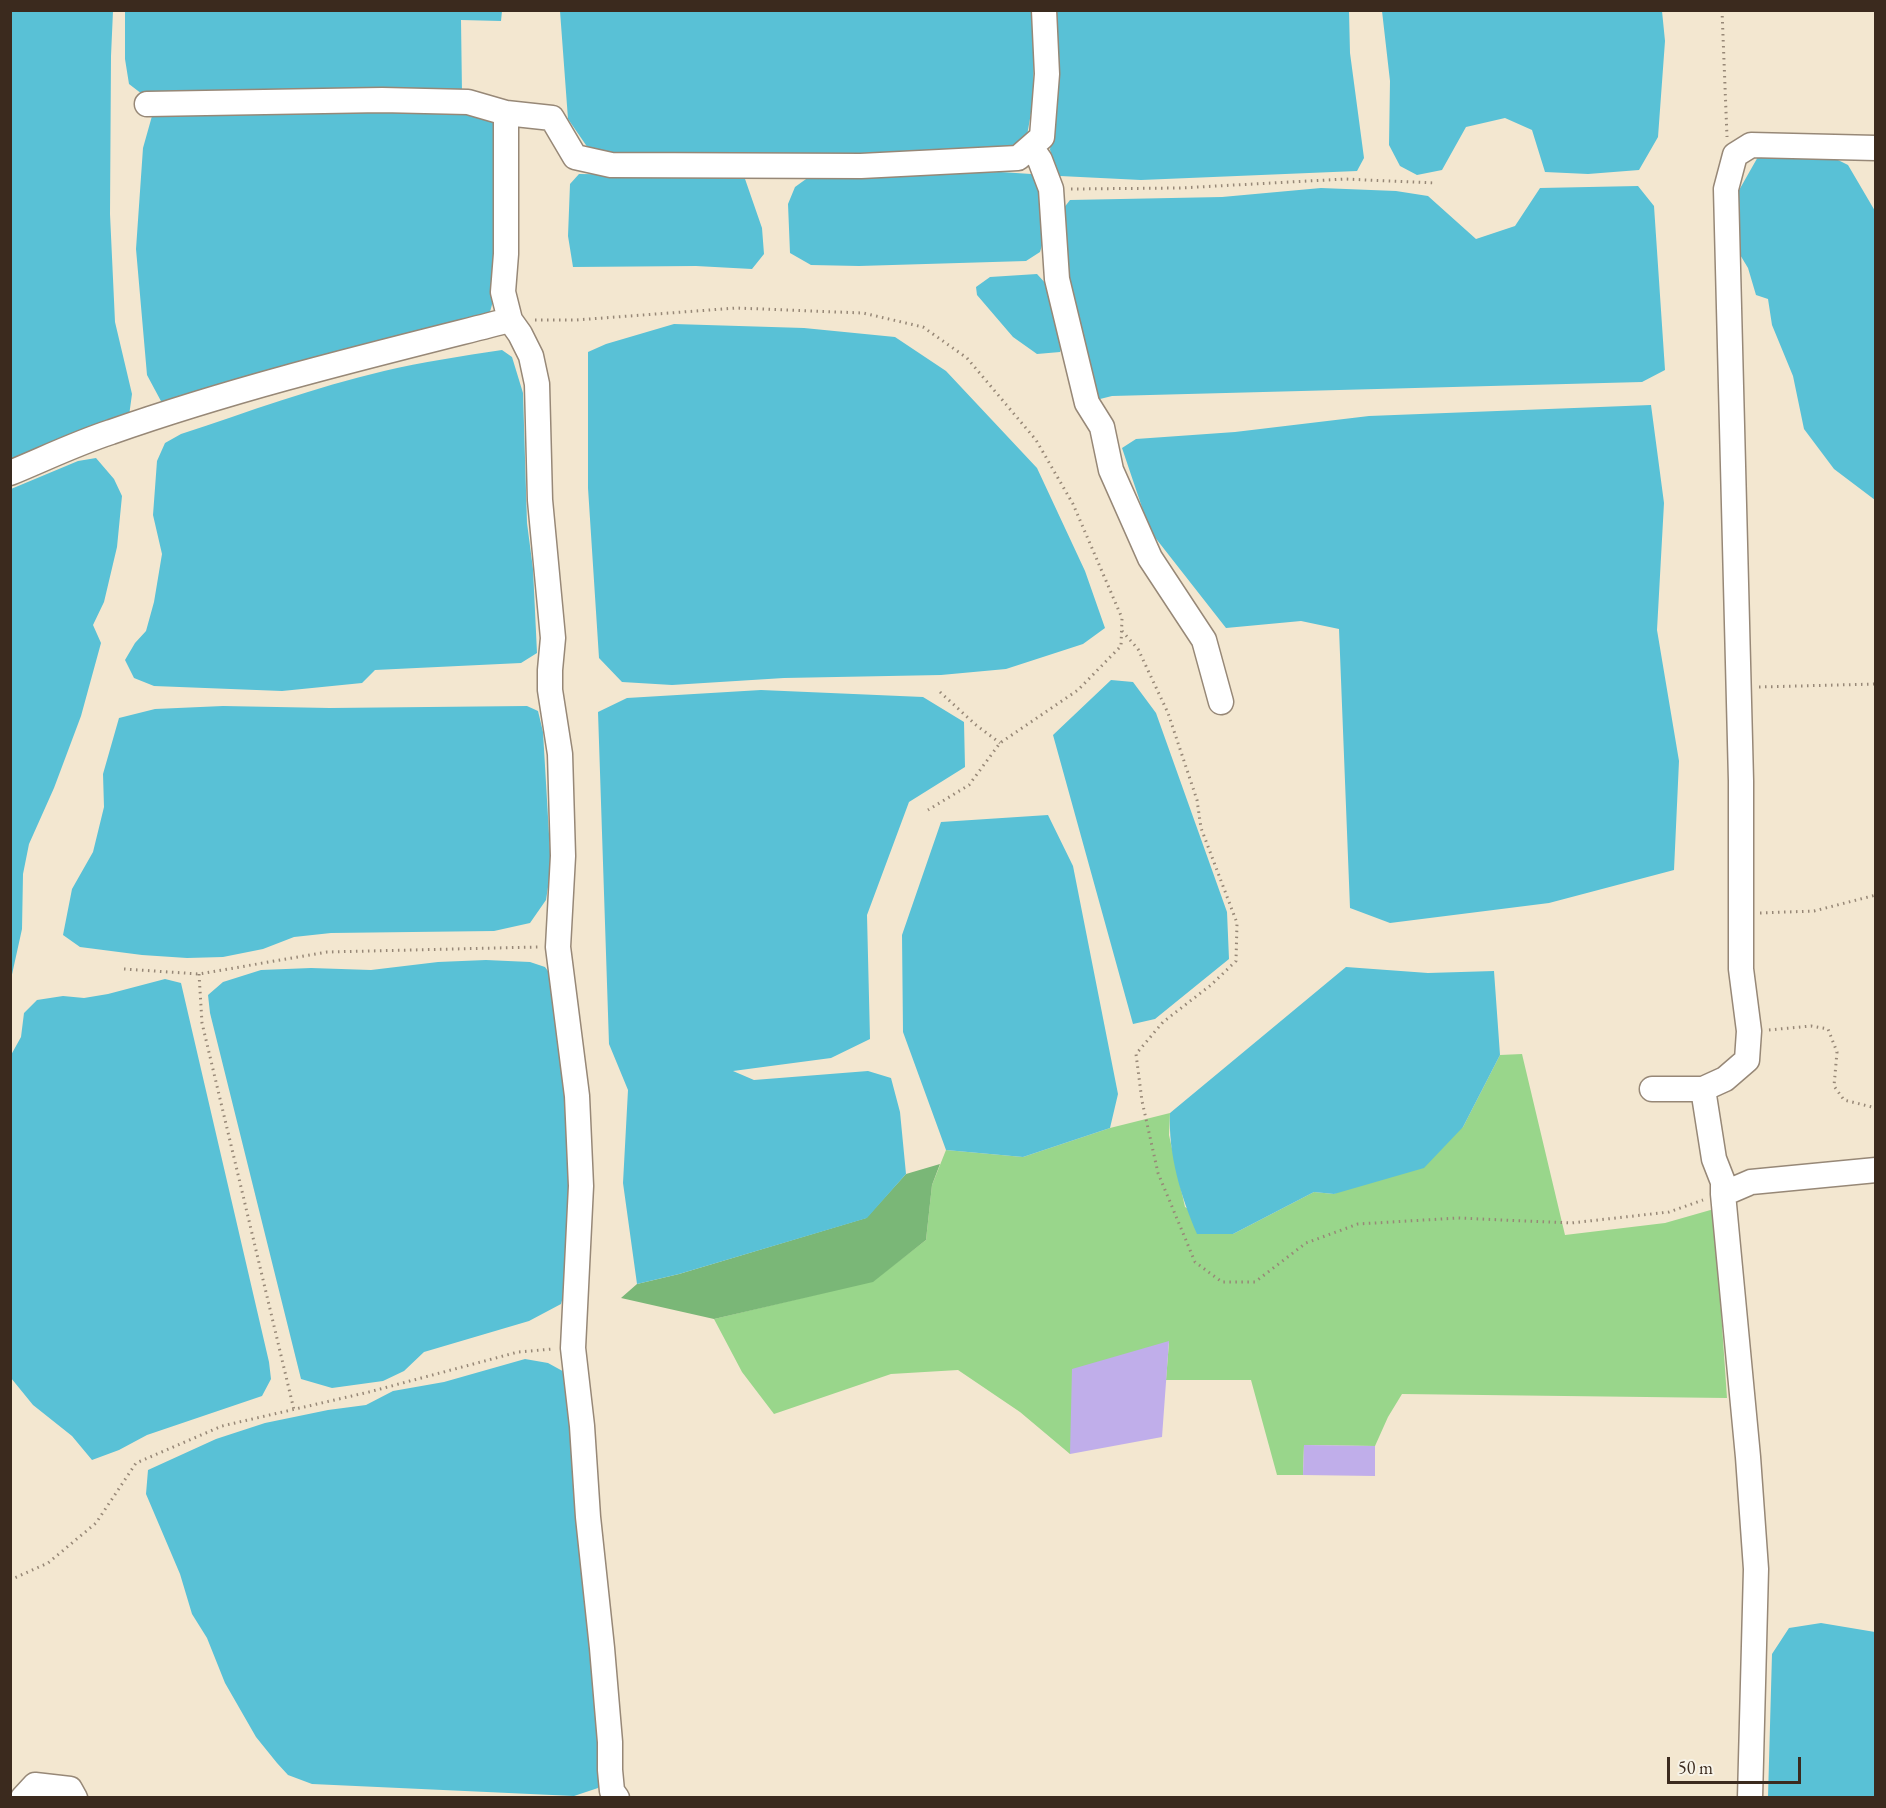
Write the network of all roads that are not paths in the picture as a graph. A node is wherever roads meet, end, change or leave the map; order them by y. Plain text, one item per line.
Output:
1 (1044, 10) edge
2 (147, 104) dead end
3 (506, 113) junction
4 (1031, 147) junction
5 (1875, 148) edge
6 (510, 320) junction
7 (10, 473) edge
8 (1221, 702) dead end
9 (1652, 1089) dead end
10 (1703, 1089) junction
11 (1875, 1170) edge
12 (1723, 1194) junction
13 (23, 1797) edge
14 (75, 1797) edge
15 (617, 1797) edge
16 (1750, 1797) edge

1 - 4 lane
2 - 3 lane
3 - 4 lane
3 - 6 lane
4 - 8 lane
5 - 10 lane
6 - 7 lane
6 - 15 lane
9 - 10 lane
10 - 12 lane
11 - 12 lane
12 - 16 lane
13 - 14 lane

